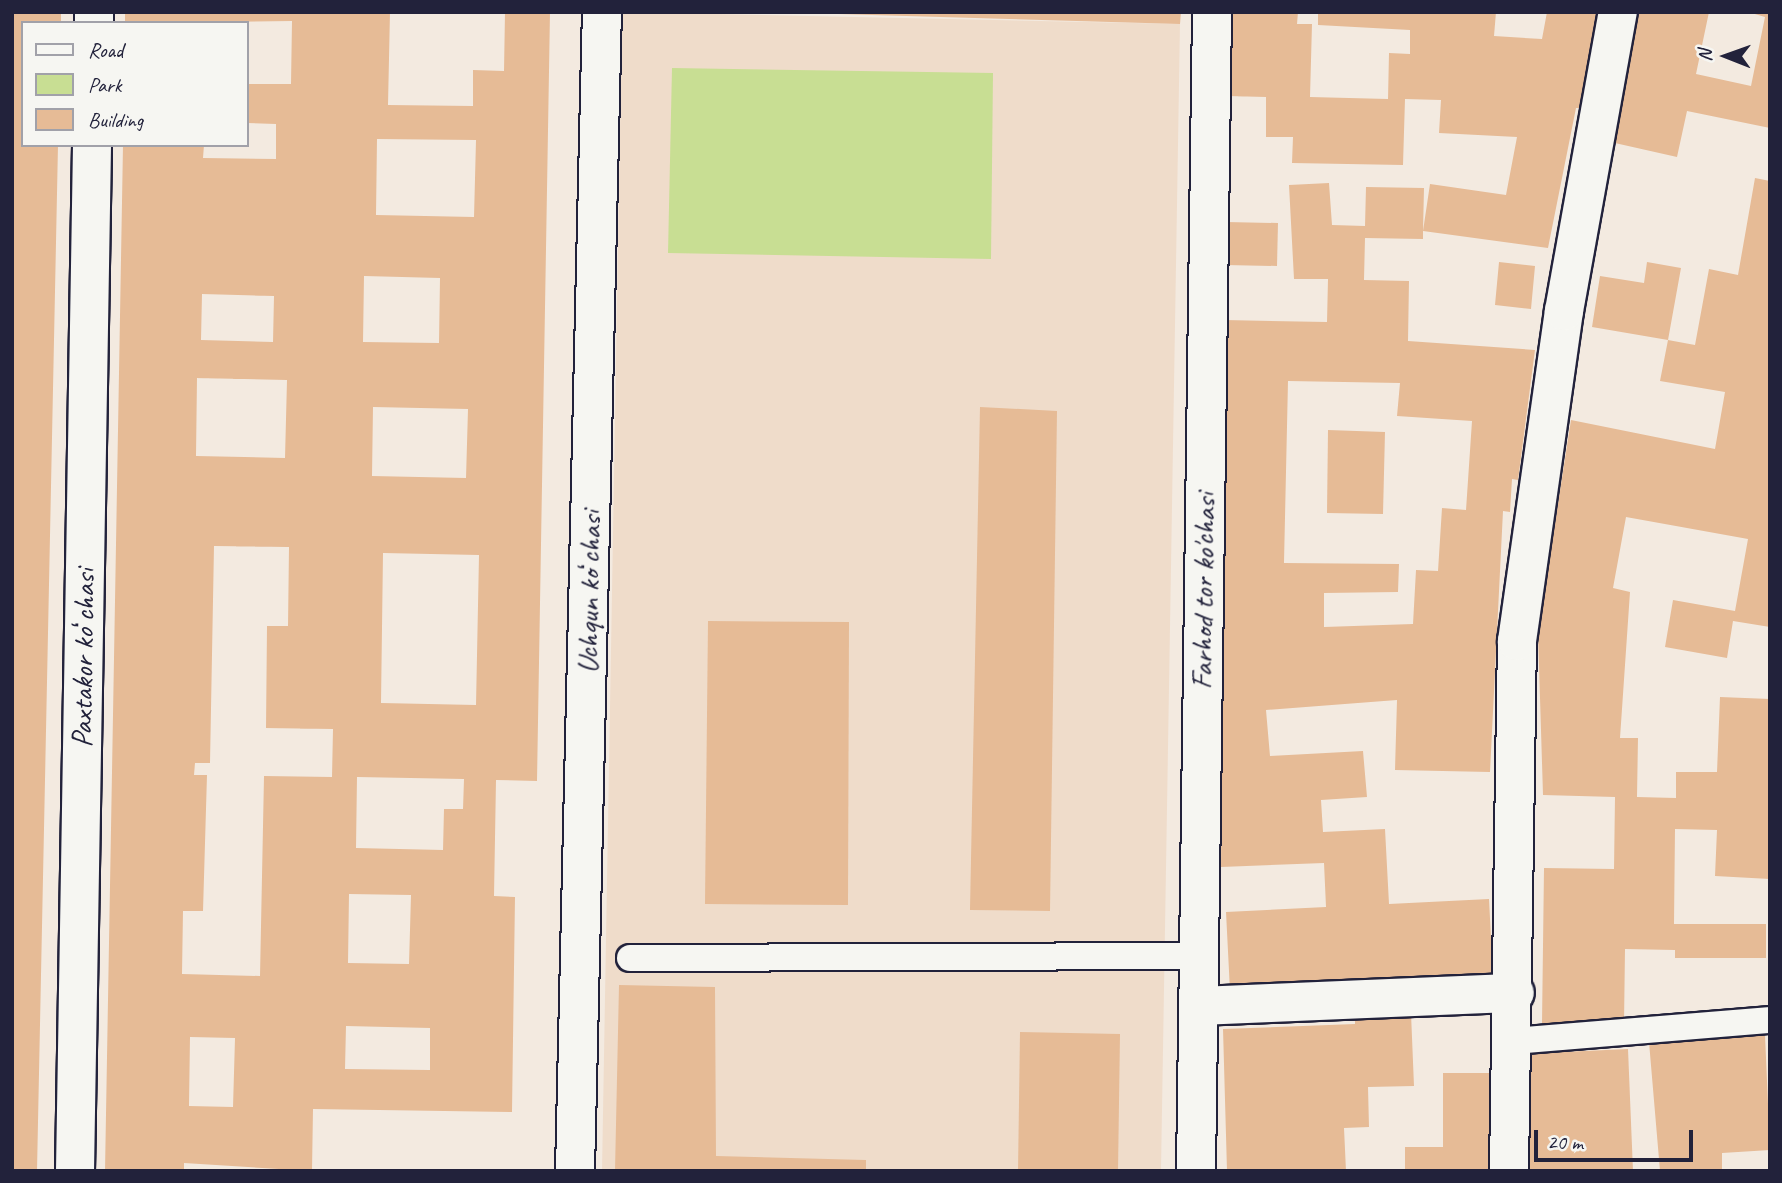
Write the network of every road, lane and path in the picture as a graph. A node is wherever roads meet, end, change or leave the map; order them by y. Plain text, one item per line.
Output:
1 (602, 12) edge
2 (1212, 12) edge
3 (1618, 12) edge
4 (92, 147) edge
5 (1199, 956) junction
6 (630, 957) dead end
7 (1515, 993) junction
8 (1200, 1006) junction
9 (1770, 1020) edge
10 (1514, 1041) junction
11 (75, 1171) edge
12 (575, 1171) edge
13 (1196, 1171) edge
14 (1509, 1171) edge

1 - 12 street, Uchqun koʻchasi
2 - 5 street, Farhod tor ko'chasi
3 - 7 street
4 - 11 street, Paxtakor koʻchasi
5 - 6 lane
5 - 8 street, Farhod tor ko'chasi
7 - 8 street
7 - 10 street
8 - 13 street, Farhod tor ko'chasi
9 - 10 lane
10 - 14 street

